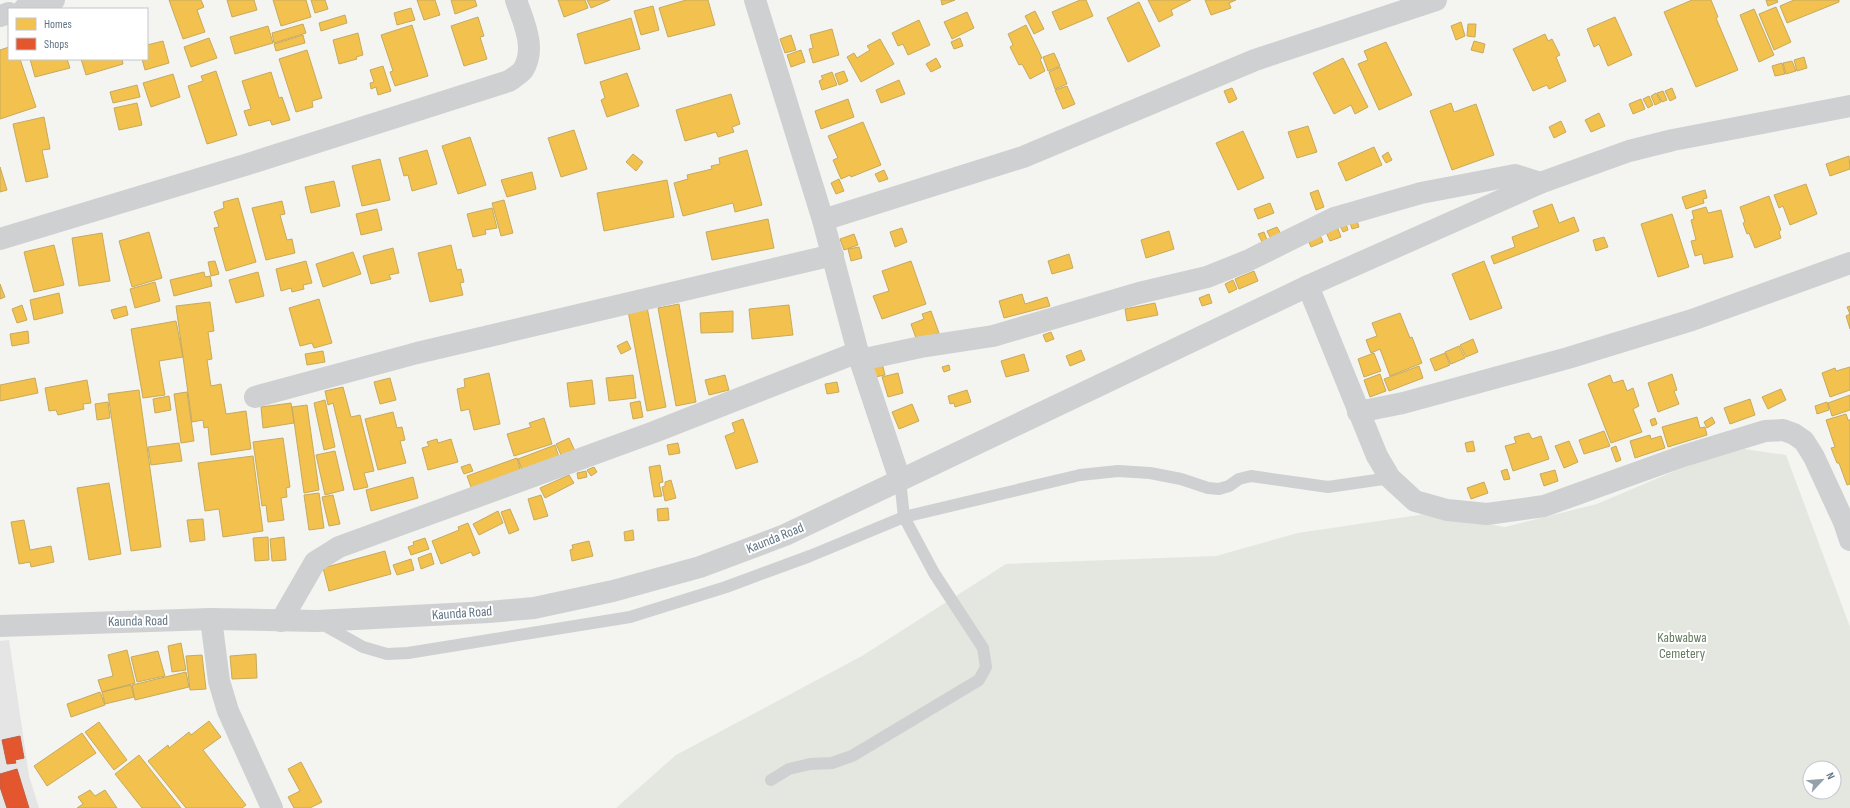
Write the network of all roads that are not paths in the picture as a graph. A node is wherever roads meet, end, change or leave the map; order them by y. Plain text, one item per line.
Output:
1 (54, 0) edge
2 (516, 0) edge
3 (755, 0) edge
4 (1436, 0) edge
5 (27, 8) edge
6 (1850, 106) edge
7 (1540, 183) junction
8 (823, 220) junction
9 (0, 239) edge
10 (833, 255) junction
11 (1850, 263) edge
12 (1308, 286) junction
13 (859, 356) junction
14 (256, 397) dead end
15 (1358, 412) junction
16 (1390, 478) junction
17 (900, 480) junction
18 (904, 517) junction
19 (1848, 528) edge
20 (211, 619) junction
21 (281, 621) junction
22 (317, 621) junction
23 (0, 626) edge
24 (771, 780) dead end
25 (272, 808) edge

1 - 5 street
2 - 9 street
3 - 8 street
4 - 8 street
6 - 7 street, Kaunda Road
7 - 12 street, Kaunda Road
7 - 13 street
8 - 10 street
10 - 13 street
10 - 14 street
11 - 15 street
12 - 15 street
12 - 17 street, Kaunda Road
13 - 17 street
13 - 21 street
15 - 16 street
16 - 18 lane
16 - 19 street
17 - 18 lane
17 - 22 street, Kaunda Road
18 - 22 lane
18 - 24 lane
20 - 21 street, Kaunda Road
20 - 23 street, Kaunda Road
20 - 25 street
21 - 22 street, Kaunda Road

